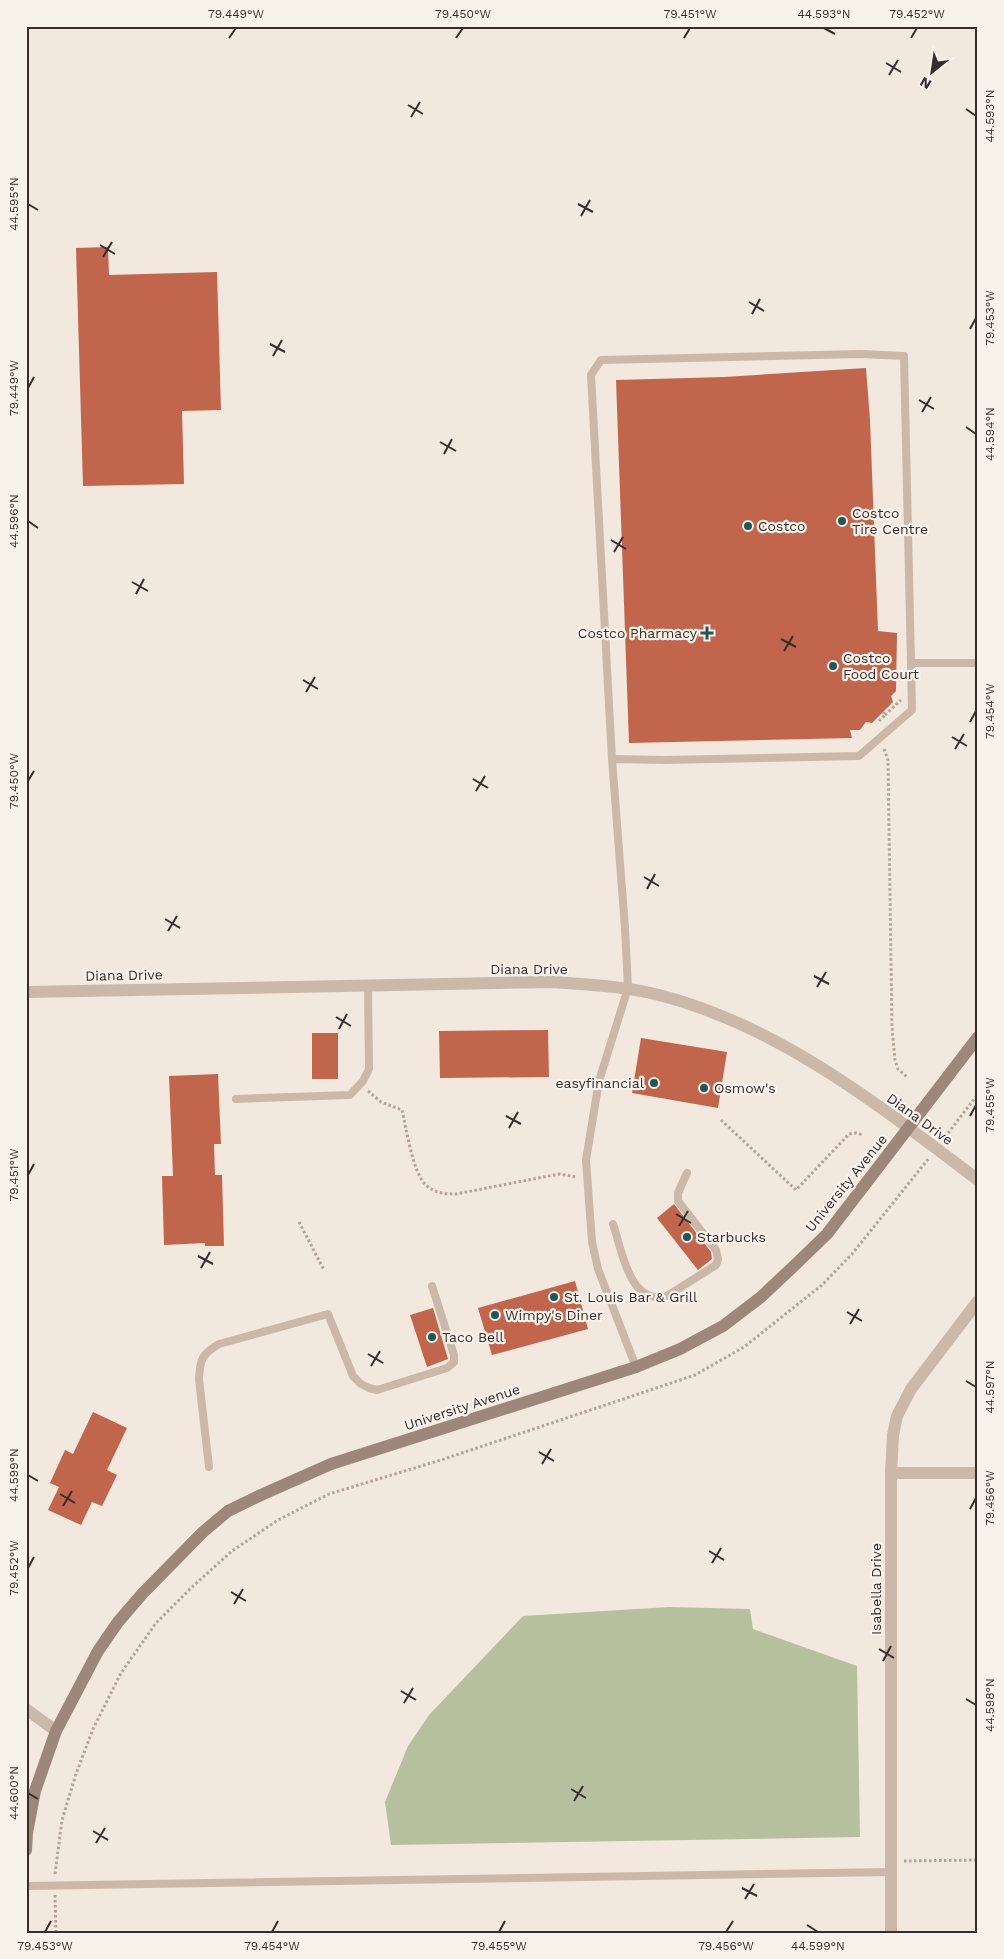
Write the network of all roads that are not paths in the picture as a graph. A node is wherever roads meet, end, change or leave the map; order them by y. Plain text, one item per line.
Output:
1 (911, 663) junction
2 (978, 663) edge
3 (612, 759) junction
4 (368, 987) junction
5 (628, 988) junction
6 (26, 992) edge
7 (978, 1037) edge
8 (236, 1098) dead end
9 (909, 1128) junction
10 (687, 1173) dead end
11 (978, 1180) edge
12 (614, 1224) dead end
13 (432, 1286) dead end
14 (978, 1301) edge
15 (636, 1367) junction
16 (209, 1467) dead end
17 (891, 1473) junction
18 (978, 1473) edge
19 (26, 1709) edge
20 (56, 1731) junction
21 (26, 1850) edge
22 (891, 1866) junction
23 (26, 1886) edge
24 (891, 1933) edge

1 - 2 lane
1 - 3 lane
1 - 3 lane
3 - 5 lane
4 - 5 street, Diana Drive
4 - 6 street, Diana Drive
4 - 8 lane
5 - 9 street, Diana Drive
5 - 15 lane
7 - 9 street, University Avenue
9 - 11 street, Diana Drive
9 - 15 street, University Avenue
10 - 12 lane
13 - 16 lane
14 - 17 street, Isabella Drive
15 - 20 street, University Avenue
17 - 18 street
17 - 22 street, Isabella Drive
19 - 20 street
20 - 21 street, University Avenue
22 - 23 lane
22 - 24 street, Isabella Drive

